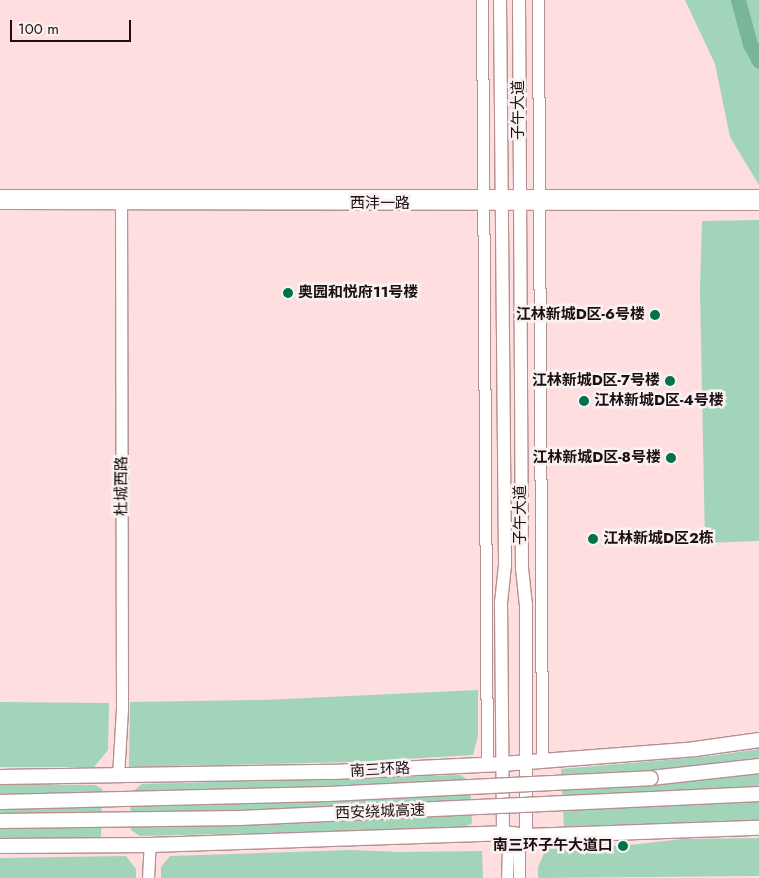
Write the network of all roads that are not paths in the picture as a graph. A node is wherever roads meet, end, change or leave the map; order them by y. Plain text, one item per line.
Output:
1 (482, 0) edge
2 (500, 0) edge
3 (518, 0) edge
4 (538, 0) edge
5 (0, 195) edge
6 (759, 195) edge
7 (121, 199) junction
8 (483, 199) junction
9 (501, 199) junction
10 (519, 199) junction
11 (539, 199) junction
12 (0, 203) edge
13 (759, 204) edge
14 (759, 740) edge
15 (542, 761) junction
16 (527, 762) junction
17 (502, 764) junction
18 (487, 765) junction
19 (759, 766) edge
20 (759, 775) edge
21 (118, 776) junction
22 (0, 777) edge
23 (651, 778) junction
24 (759, 794) edge
25 (0, 802) edge
26 (0, 821) edge
27 (759, 828) edge
28 (503, 832) junction
29 (526, 836) junction
30 (150, 845) junction
31 (0, 846) edge
32 (148, 878) edge
33 (507, 878) edge
34 (519, 878) edge

1 - 8 main road
2 - 9 main road, 子午大道
3 - 10 main road, 子午大道
4 - 11 main road
5 - 7 main road, 西沣一路
6 - 11 main road, 西沣一路
7 - 8 main road, 西沣一路
7 - 12 main road, 西沣一路
7 - 21 main road, 杜城西路
8 - 9 main road, 西沣一路
8 - 18 main road
9 - 10 main road, 西沣一路
9 - 17 main road, 子午大道
10 - 11 main road, 西沣一路
10 - 16 main road, 子午大道
11 - 13 main road, 西沣一路
11 - 15 main road
14 - 15 highway, 南三环路
15 - 16 highway, 南三环路
16 - 17 highway, 南三环路
16 - 29 main road, 子午大道
17 - 18 highway, 南三环路
17 - 28 main road, 子午大道
18 - 21 highway, 南三环路
19 - 23 highway
20 - 23 highway, 西安绕城高速
21 - 22 highway, 南三环路
23 - 25 highway, 西安绕城高速, bridge
24 - 26 highway, 西安绕城高速, bridge
27 - 29 highway
28 - 29 highway
28 - 30 highway
28 - 33 main road, 子午大道
29 - 34 main road, 子午大道
30 - 31 highway
30 - 32 main road

